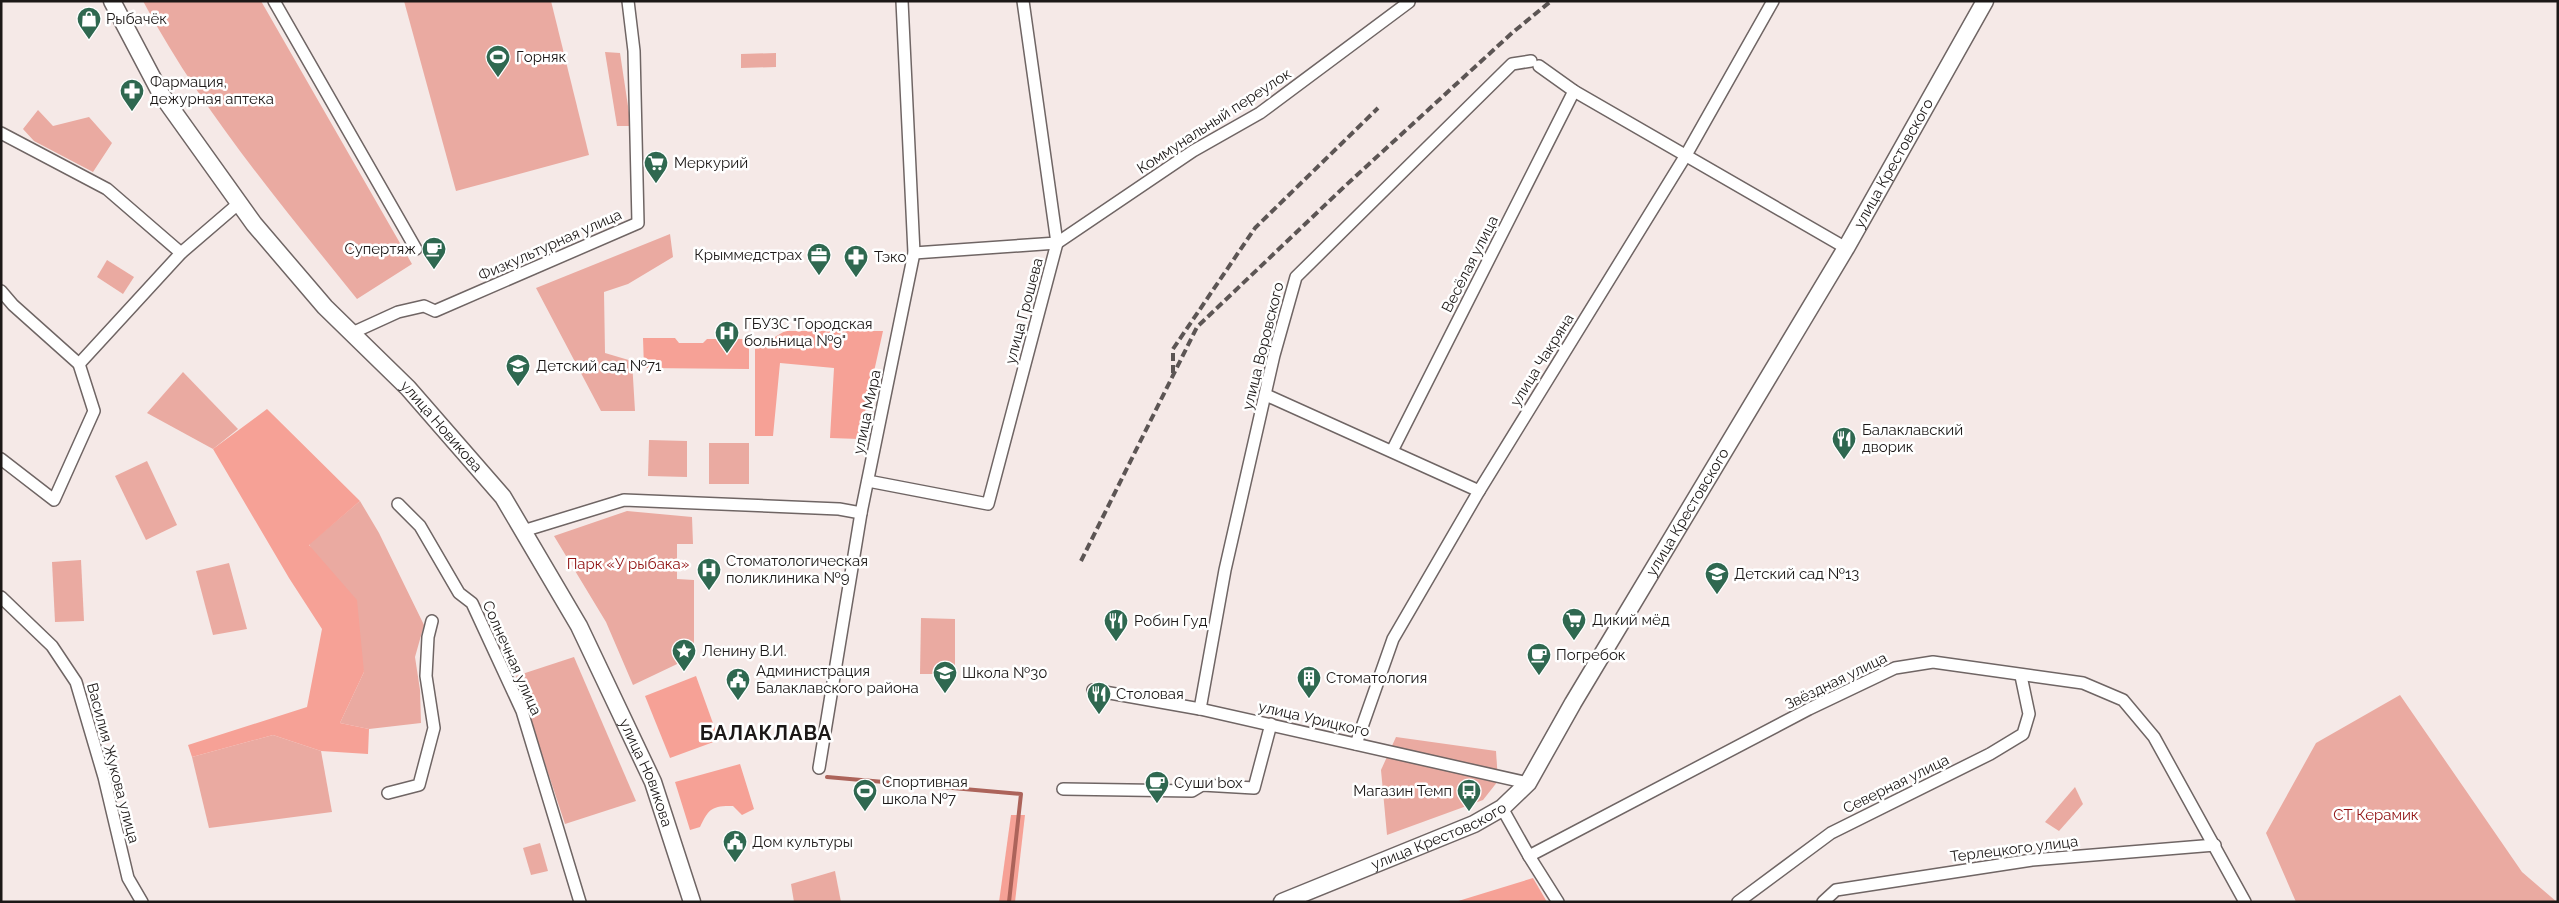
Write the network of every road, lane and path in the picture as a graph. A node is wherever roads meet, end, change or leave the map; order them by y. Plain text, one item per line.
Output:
1 (112, 1) edge
2 (274, 1) edge
3 (628, 1) edge
4 (902, 1) edge
5 (1024, 1) edge
6 (1773, 1) edge
7 (1985, 1) edge
8 (1409, 2) edge
9 (1574, 90) junction
10 (1, 133) edge
11 (1686, 155) junction
12 (238, 204) junction
13 (1057, 243) junction
14 (1846, 248) junction
15 (416, 249) dead end
16 (181, 253) junction
17 (914, 253) junction
18 (1, 291) edge
19 (352, 333) junction
20 (79, 364) junction
21 (1266, 395) junction
22 (1392, 451) junction
23 (1, 458) edge
24 (868, 481) junction
25 (1479, 491) junction
26 (398, 504) dead end
27 (861, 513) junction
28 (524, 531) junction
29 (1, 597) edge
30 (432, 621) dead end
31 (2021, 676) junction
32 (1093, 690) dead end
33 (1200, 709) junction
34 (1271, 724) junction
35 (1356, 744) junction
36 (819, 768) dead end
37 (1528, 783) junction
38 (1063, 789) dead end
39 (388, 793) dead end
40 (1502, 808) junction
41 (2215, 845) junction
42 (1529, 856) junction
43 (142, 902) edge
44 (580, 902) edge
45 (692, 902) edge
46 (1282, 902) edge
47 (1558, 902) edge
48 (1738, 902) edge
49 (1823, 902) edge
50 (2245, 902) edge

1 - 12 main road, улица Новикова
2 - 15 street
3 - 19 street, Физкультурная улица
4 - 17 street, улица Мира
5 - 13 street, улица Грошева
6 - 11 street, улица Чакряна
7 - 14 main road, улица Крестовского
8 - 13 street, Коммунальный переулок
9 - 11 street
9 - 21 street, улица Воровского
9 - 22 street, Весёлая улица
10 - 16 street
11 - 14 street
11 - 25 street, улица Чакряна
12 - 16 street
12 - 19 main road, улица Новикова
13 - 17 street
13 - 24 street, улица Грошева
14 - 37 main road, улица Крестовского
16 - 20 street
17 - 24 street, улица Мира
18 - 20 street
19 - 28 main road, улица Новикова
20 - 23 street
21 - 22 street
21 - 33 street, улица Воровского
22 - 25 street
24 - 27 street, улица Мира
25 - 35 street, улица Чакряна
26 - 44 street, Солнечная улица
27 - 28 street
27 - 36 street, улица Мира
28 - 45 main road, улица Новикова
29 - 43 street, Василия Жукова улица
30 - 39 street
31 - 41 street, Звёздная улица
31 - 42 street, Звёздная улица
31 - 48 street, Северная улица
32 - 33 street, улица Урицкого
33 - 34 street, улица Урицкого
34 - 35 street, улица Урицкого
34 - 38 street
35 - 37 street, улица Урицкого
37 - 40 main road, улица Крестовского
40 - 42 street
40 - 46 main road, улица Крестовского
41 - 49 street, Терлецкого улица
41 - 50 street, Звёздная улица
42 - 47 street

